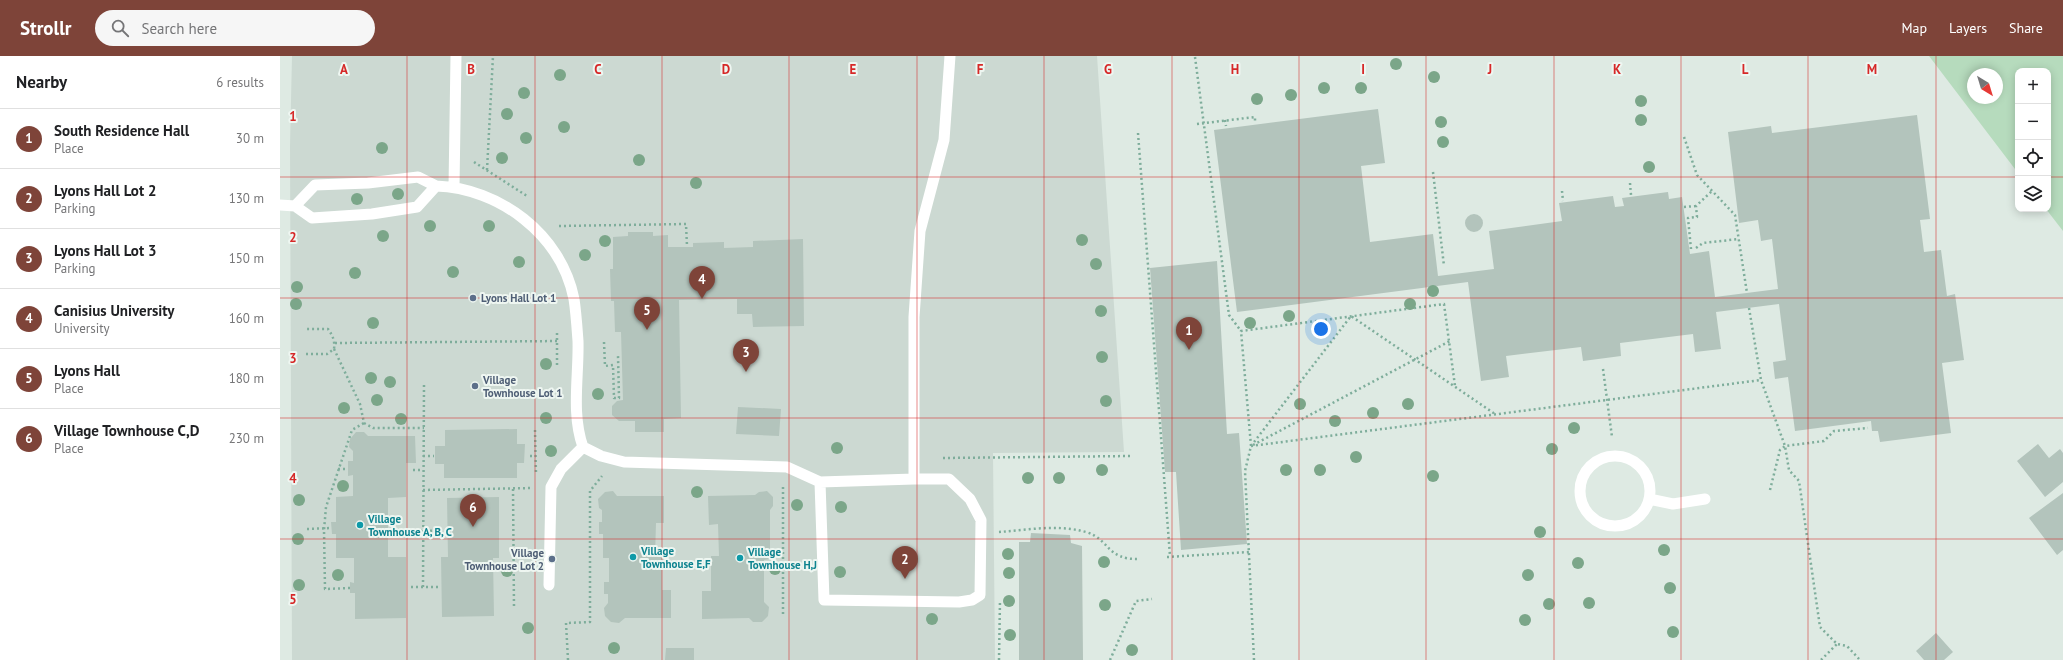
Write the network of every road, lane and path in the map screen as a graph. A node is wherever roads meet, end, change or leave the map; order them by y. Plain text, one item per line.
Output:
1 (456, 56) edge
2 (494, 56) edge
3 (950, 56) edge
4 (1195, 57) dead end
5 (1225, 120) junction
6 (1255, 122) dead end
7 (1203, 123) junction
8 (1197, 124) dead end
9 (1226, 126) dead end
10 (1138, 133) dead end
11 (1684, 137) dead end
12 (487, 170) dead end
13 (1433, 172) dead end
14 (1630, 183) dead end
15 (436, 186) junction
16 (454, 187) junction
17 (1562, 191) dead end
18 (1712, 191) junction
19 (1631, 195) dead end
20 (1563, 201) dead end
21 (280, 205) edge
22 (295, 206) junction
23 (1696, 206) junction
24 (1684, 207) dead end
25 (559, 226) dead end
26 (1739, 238) junction
27 (687, 246) dead end
28 (1696, 248) dead end
29 (1691, 249) dead end
30 (1444, 266) dead end
31 (1747, 293) dead end
32 (1749, 308) dead end
33 (1351, 316) junction
34 (557, 328) dead end
35 (306, 329) dead end
36 (1241, 331) junction
37 (1450, 341) junction
38 (557, 342) junction
39 (604, 342) dead end
40 (335, 343) junction
41 (334, 350) junction
42 (306, 354) dead end
43 (618, 356) dead end
44 (1416, 359) junction
45 (1603, 369) dead end
46 (557, 370) dead end
47 (1761, 380) junction
48 (424, 385) dead end
49 (1455, 386) junction
50 (1608, 400) junction
51 (1496, 414) junction
52 (364, 423) junction
53 (424, 428) junction
54 (1868, 428) dead end
55 (535, 430) dead end
56 (1612, 437) dead end
57 (1251, 446) junction
58 (1785, 446) junction
59 (583, 447) junction
60 (423, 456) junction
61 (434, 456) dead end
62 (530, 456) dead end
63 (536, 456) junction
64 (1131, 456) dead end
65 (914, 459) junction
66 (338, 469) junction
67 (348, 469) dead end
68 (413, 470) dead end
69 (423, 470) junction
70 (603, 476) dead end
71 (914, 479) junction
72 (536, 480) dead end
73 (783, 482) dead end
74 (820, 482) junction
75 (536, 488) dead end
76 (513, 489) junction
77 (423, 490) junction
78 (1770, 490) dead end
79 (1649, 499) junction
80 (1705, 499) dead end
81 (332, 528) dead end
82 (307, 529) dead end
83 (324, 530) junction
84 (395, 530) dead end
85 (423, 531) junction
86 (442, 531) dead end
87 (996, 533) dead end
88 (1249, 552) junction
89 (1139, 559) dead end
90 (549, 585) dead end
91 (412, 587) dead end
92 (423, 587) junction
93 (438, 587) dead end
94 (350, 588) dead end
95 (1152, 599) dead end
96 (514, 608) dead end
97 (783, 614) dead end
98 (1837, 644) junction
99 (1859, 658) dead end
100 (568, 660) edge
101 (1110, 660) edge
102 (1254, 660) edge
103 (1821, 660) edge

1 - 16 lane
2 - 12 path
3 - 65 lane
4 - 7 path
5 - 6 path
5 - 7 path
5 - 9 path
7 - 8 path
7 - 36 path
10 - 88 path
11 - 18 path
13 - 30 path
14 - 19 path
15 - 16 lane
15 - 22 lane
15 - 22 lane
16 - 59 lane
17 - 20 path
18 - 23 path
18 - 26 path
21 - 22 lane
23 - 24 path
23 - 29 path
25 - 27 path
26 - 28 path
26 - 31 path
32 - 47 path
33 - 36 path
33 - 37 path
33 - 44 path
33 - 57 path
34 - 38 path
35 - 40 path
36 - 57 path
37 - 44 path
37 - 49 path
38 - 40 path
38 - 46 path
39 - 43 path
40 - 41 path
41 - 42 path
41 - 52 path
44 - 49 path
44 - 57 path
45 - 50 path
47 - 50 path
47 - 58 path
48 - 53 path
49 - 51 path
50 - 51 path
50 - 56 path
51 - 57 path
52 - 53 path
52 - 66 path
53 - 60 path
54 - 58 path
55 - 63 path
57 - 88 path
58 - 78 path
58 - 98 path
59 - 74 lane
59 - 90 lane
60 - 61 path
60 - 69 path
62 - 63 path
63 - 72 path
64 - 65 path
65 - 71 lane
66 - 67 path
66 - 83 path
68 - 69 path
69 - 77 path
70 - 100 path
71 - 74 lane
71 - 74 lane
73 - 97 path
75 - 76 path
76 - 77 path
76 - 96 path
77 - 85 path
79 - 79 lane
79 - 80 lane
81 - 83 path
82 - 83 path
83 - 94 path
84 - 85 path
85 - 86 path
85 - 92 path
87 - 89 path
88 - 102 path
91 - 92 path
92 - 93 path
95 - 101 path
98 - 99 path
98 - 103 path

